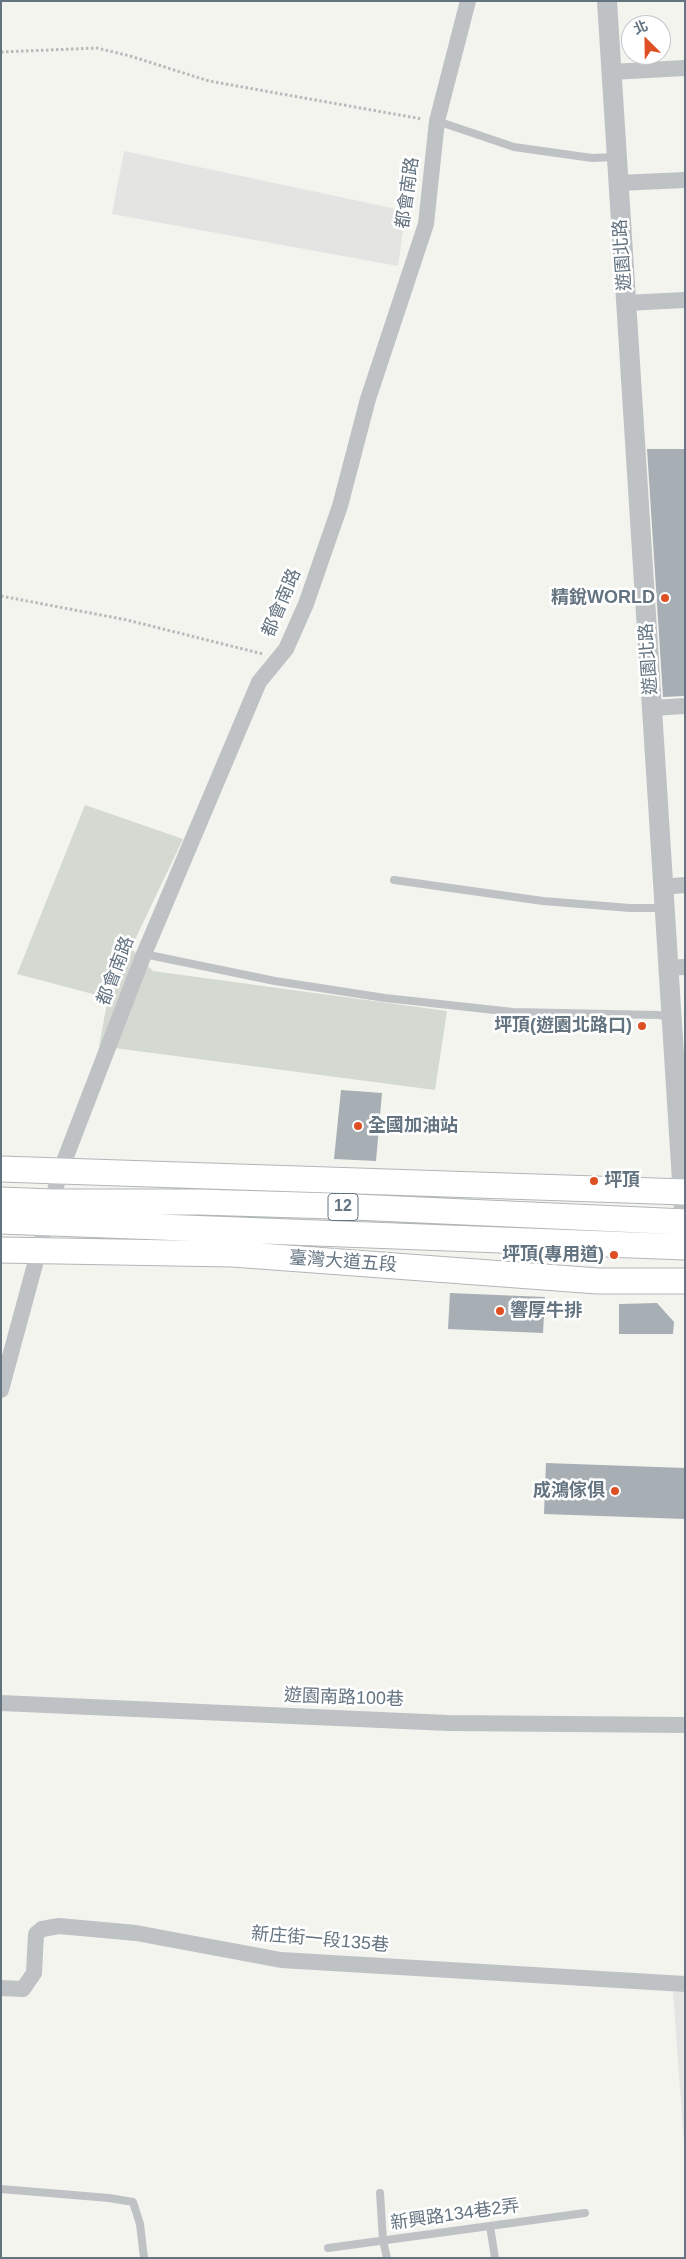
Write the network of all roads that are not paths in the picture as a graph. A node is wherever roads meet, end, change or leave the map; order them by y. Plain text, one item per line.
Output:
1 (468, 1) edge
2 (607, 1) edge
3 (685, 68) edge
4 (611, 72) junction
5 (437, 121) junction
6 (617, 157) junction
7 (685, 180) edge
8 (618, 183) junction
9 (685, 300) edge
10 (626, 303) junction
11 (685, 706) edge
12 (652, 708) junction
13 (394, 880) dead end
14 (685, 885) edge
15 (663, 887) junction
16 (665, 908) junction
17 (144, 954) junction
18 (677, 968) edge
19 (678, 1021) edge
20 (680, 1077) edge
21 (1, 1168) edge
22 (60, 1172) junction
23 (684, 1192) edge
24 (1, 1200) edge
25 (49, 1213) junction
26 (1, 1221) edge
27 (685, 1222) edge
28 (685, 1228) edge
29 (685, 1247) edge
30 (1, 1250) edge
31 (38, 1251) junction
32 (685, 1281) edge
33 (1, 1390) edge
34 (1, 1704) edge
35 (685, 1725) edge
36 (685, 1984) edge
37 (1, 1988) edge
38 (1, 2190) edge
39 (380, 2193) dead end
40 (585, 2213) dead end
41 (490, 2226) junction
42 (383, 2240) junction
43 (328, 2248) dead end
44 (144, 2258) edge
45 (387, 2258) edge
46 (495, 2258) edge

1 - 5 street, 都會南路
2 - 4 street, 遊園北路
3 - 4 street
4 - 6 street, 遊園北路
5 - 6 lane
5 - 17 street, 都會南路
6 - 8 street, 遊園北路
7 - 8 street
8 - 10 street, 遊園北路
9 - 10 street
10 - 12 street, 遊園北路
11 - 12 street
12 - 15 street, 遊園北路
13 - 16 lane
14 - 15 street
15 - 16 street, 遊園北路
16 - 18 street, 遊園北路
17 - 19 lane
17 - 22 street, 都會南路
18 - 19 street, 遊園北路
19 - 20 street, 遊園北路
20 - 23 street, 遊園北路
21 - 22 main road, 12
22 - 23 main road, 12
22 - 25 street, 都會南路
23 - 27 street, 遊園北路
24 - 25 main road, 臺灣大道五段 / 12
25 - 26 main road, 臺灣大道五段 / 12
25 - 27 main road, 臺灣大道五段 / 12
25 - 29 main road, 臺灣大道五段 / 12
25 - 31 street, 都會南路
27 - 28 street, 遊園北路
30 - 31 main road, 臺灣大道五段
31 - 32 main road, 臺灣大道五段
31 - 33 street, 都會南路
34 - 35 street, 遊園南路100巷
36 - 37 street, 新庄街一段135巷
38 - 44 lane
39 - 42 lane
40 - 41 lane, 新興路134巷2弄
41 - 42 lane, 新興路134巷2弄
41 - 46 lane
42 - 43 lane, 新興路134巷2弄
42 - 45 lane

